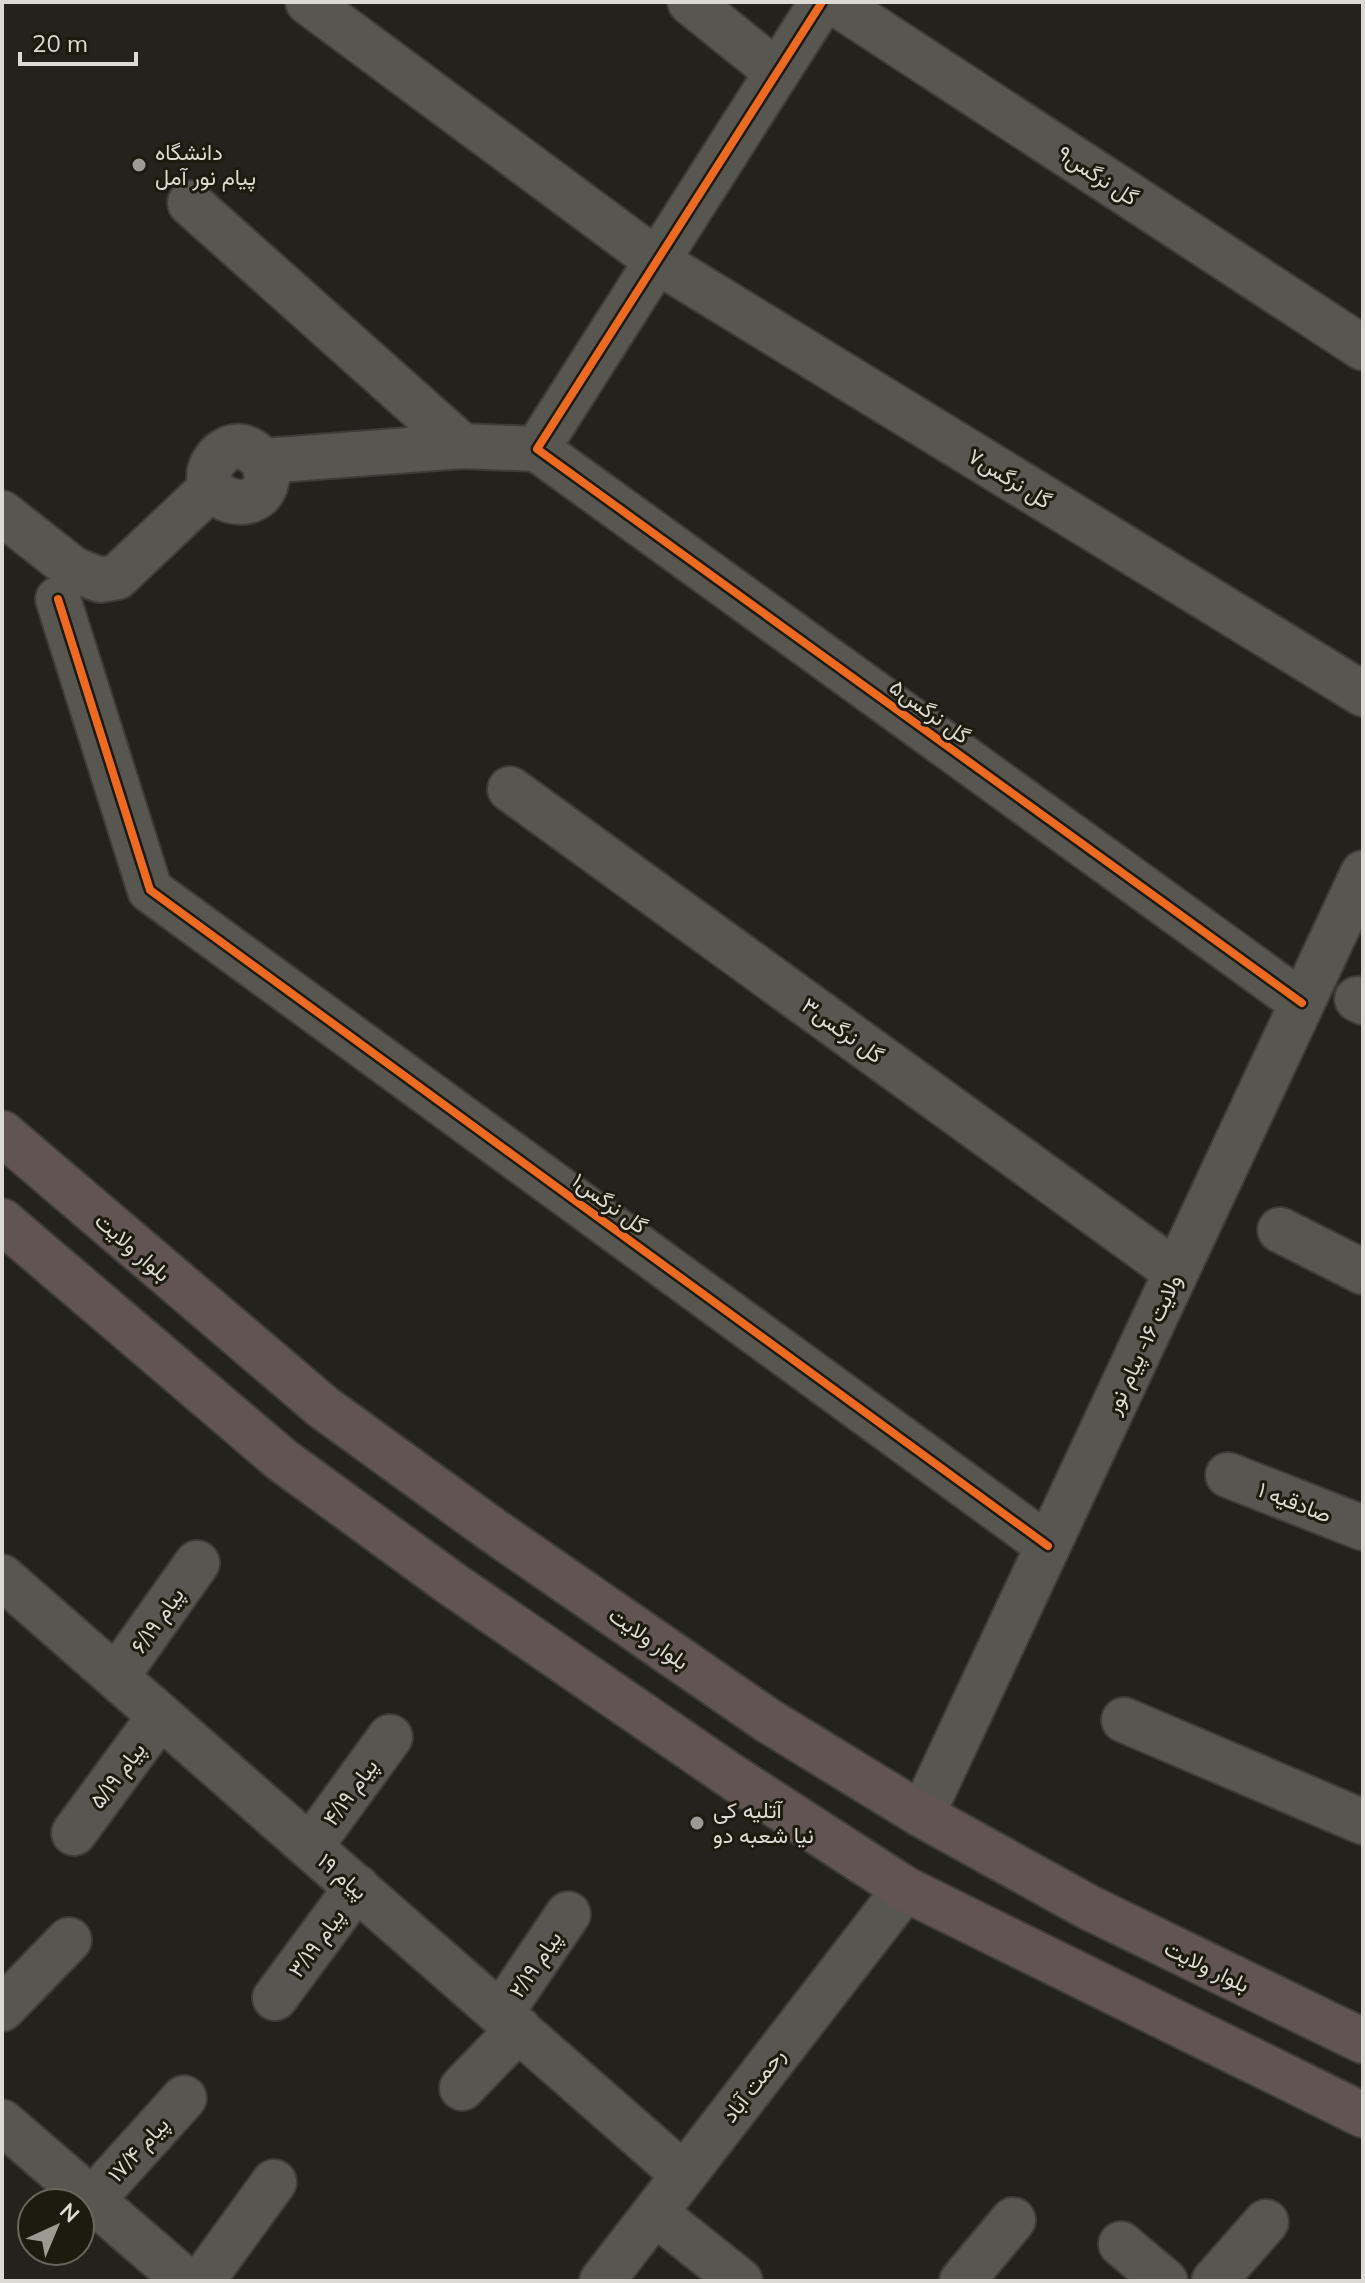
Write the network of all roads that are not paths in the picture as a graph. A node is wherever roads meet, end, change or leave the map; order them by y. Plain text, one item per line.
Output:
1 (308, 2) edge
2 (690, 2) edge
3 (822, 2) edge
4 (834, 2) edge
5 (777, 72) junction
6 (190, 203) dead end
7 (657, 261) junction
8 (1363, 348) edge
9 (462, 446) junction
10 (537, 449) junction
11 (2, 513) edge
12 (58, 599) dead end
13 (1363, 694) edge
14 (510, 789) dead end
15 (1363, 873) edge
16 (1302, 1003) junction
17 (2, 1133) edge
18 (2, 1221) edge
19 (1280, 1230) dead end
20 (1176, 1272) junction
21 (1363, 1272) edge
22 (1228, 1475) dead end
23 (1363, 1528) edge
24 (1048, 1546) junction
25 (197, 1563) dead end
26 (2, 1577) edge
27 (116, 1677) junction
28 (160, 1716) junction
29 (1124, 1720) dead end
30 (390, 1737) dead end
31 (922, 1815) junction
32 (1363, 1822) edge
33 (74, 1833) dead end
34 (310, 1847) junction
35 (357, 1887) junction
36 (905, 1889) junction
37 (568, 1914) dead end
38 (69, 1940) dead end
39 (1029, 1951) junction
40 (1235, 1979) junction
41 (275, 1998) dead end
42 (2, 2009) edge
43 (510, 2021) junction
44 (1363, 2041) edge
45 (1363, 2066) edge
46 (462, 2088) dead end
47 (1322, 2095) junction
48 (184, 2098) dead end
49 (1363, 2115) edge
50 (2, 2122) edge
51 (684, 2175) junction
52 (274, 2182) dead end
53 (77, 2187) edge
54 (96, 2196) edge
55 (96, 2204) edge
56 (655, 2213) junction
57 (1013, 2220) dead end
58 (1266, 2222) dead end
59 (1121, 2244) dead end
60 (163, 2274) edge
61 (202, 2281) edge
62 (602, 2281) edge
63 (740, 2281) edge
64 (962, 2281) edge
65 (1165, 2281) edge
66 (1214, 2281) edge

1 - 7 street, گل نرگس۷
2 - 5 street
3 - 5 street
4 - 8 street, گل نرگس۹
5 - 7 street
6 - 9 street
7 - 10 street
7 - 13 street, گل نرگس۷
9 - 10 street
9 - 11 street
10 - 16 street, گل نرگس۵
12 - 24 street, گل نرگس۱
14 - 20 street, گل نرگس۳
15 - 16 street, ولایت ۱۶- پیام نور
16 - 20 street, ولایت ۱۶- پیام نور
17 - 31 main road, بلوار ولایت
18 - 36 main road
19 - 21 street
20 - 24 street, ولایت ۱۶- پیام نور
22 - 23 street, صادقیه ۱
24 - 31 street, ولایت ۱۶- پیام نور
25 - 27 street, پیام ۶/۱۹
26 - 27 street, پیام ۱۹
27 - 28 street, پیام ۱۹
28 - 33 street, پیام ۵/۱۹
28 - 34 street, پیام ۱۹
29 - 32 street
30 - 34 street, پیام ۴/۱۹
31 - 40 main road, بلوار ولایت
34 - 35 street, پیام ۱۹
35 - 41 street, پیام ۳/۱۹
35 - 43 street, پیام ۱۹
36 - 39 main road
36 - 51 street, رحمت آباد
37 - 43 street, پیام ۲/۱۹
38 - 42 street
39 - 40 main road
39 - 47 main road
40 - 44 main road, بلوار ولایت
43 - 46 street, پیام ۲/۱۹
43 - 51 street, پیام ۱۹
45 - 47 main road
47 - 49 main road
48 - 54 street, پیام ۱۷/۴
50 - 53 street
51 - 56 street, رحمت آباد
52 - 61 street
55 - 60 street
56 - 62 street, رحمت آباد
56 - 63 street
57 - 64 street
58 - 66 street
59 - 65 street

